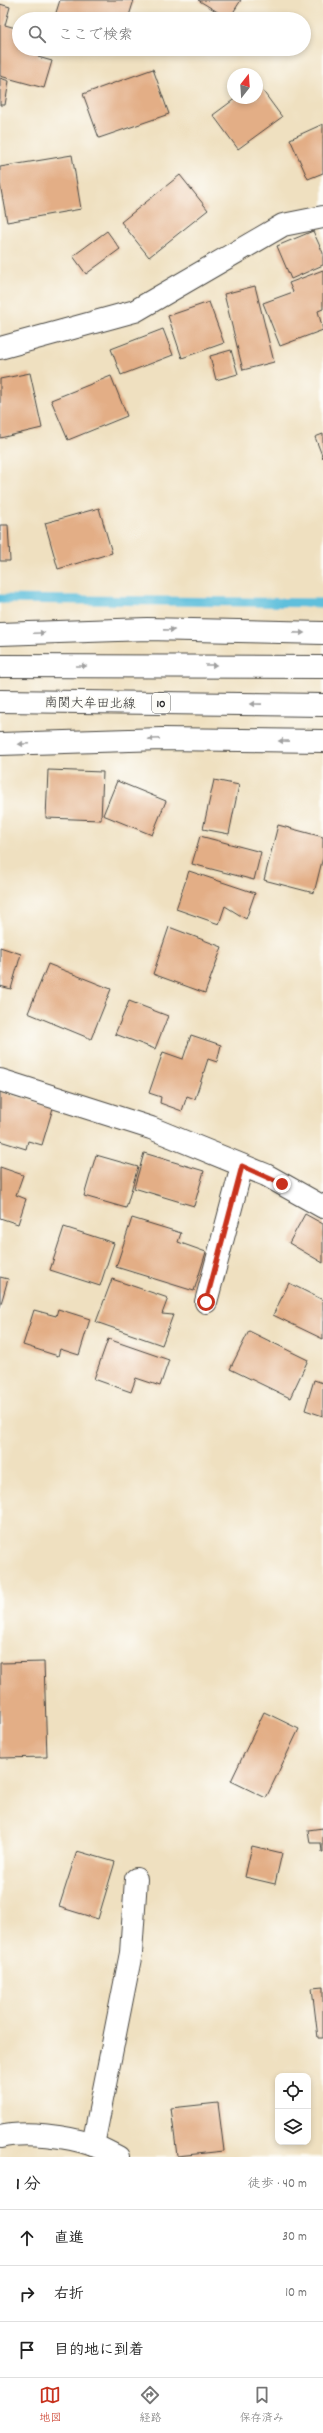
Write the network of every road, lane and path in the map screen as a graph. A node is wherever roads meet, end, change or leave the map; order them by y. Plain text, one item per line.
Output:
1 (323, 217) edge
2 (0, 348) edge
3 (323, 633) edge
4 (0, 634) edge
5 (0, 666) edge
6 (323, 667) edge
7 (0, 701) edge
8 (323, 705) edge
9 (323, 742) edge
10 (0, 744) edge
11 (0, 1080) edge
12 (242, 1166) junction
13 (323, 1207) edge
14 (206, 1302) dead end
15 (136, 1879) dead end
16 (0, 2137) edge
17 (93, 2145) junction
18 (118, 2157) edge

1 - 2 main road
4 -> 3 main road
5 -> 6 main road
8 -> 7 main road, 南関大牟田北線 / 10
9 -> 10 main road
11 - 12 main road
12 - 13 main road
12 - 14 main road
15 - 17 main road
16 - 17 main road
17 - 18 main road

